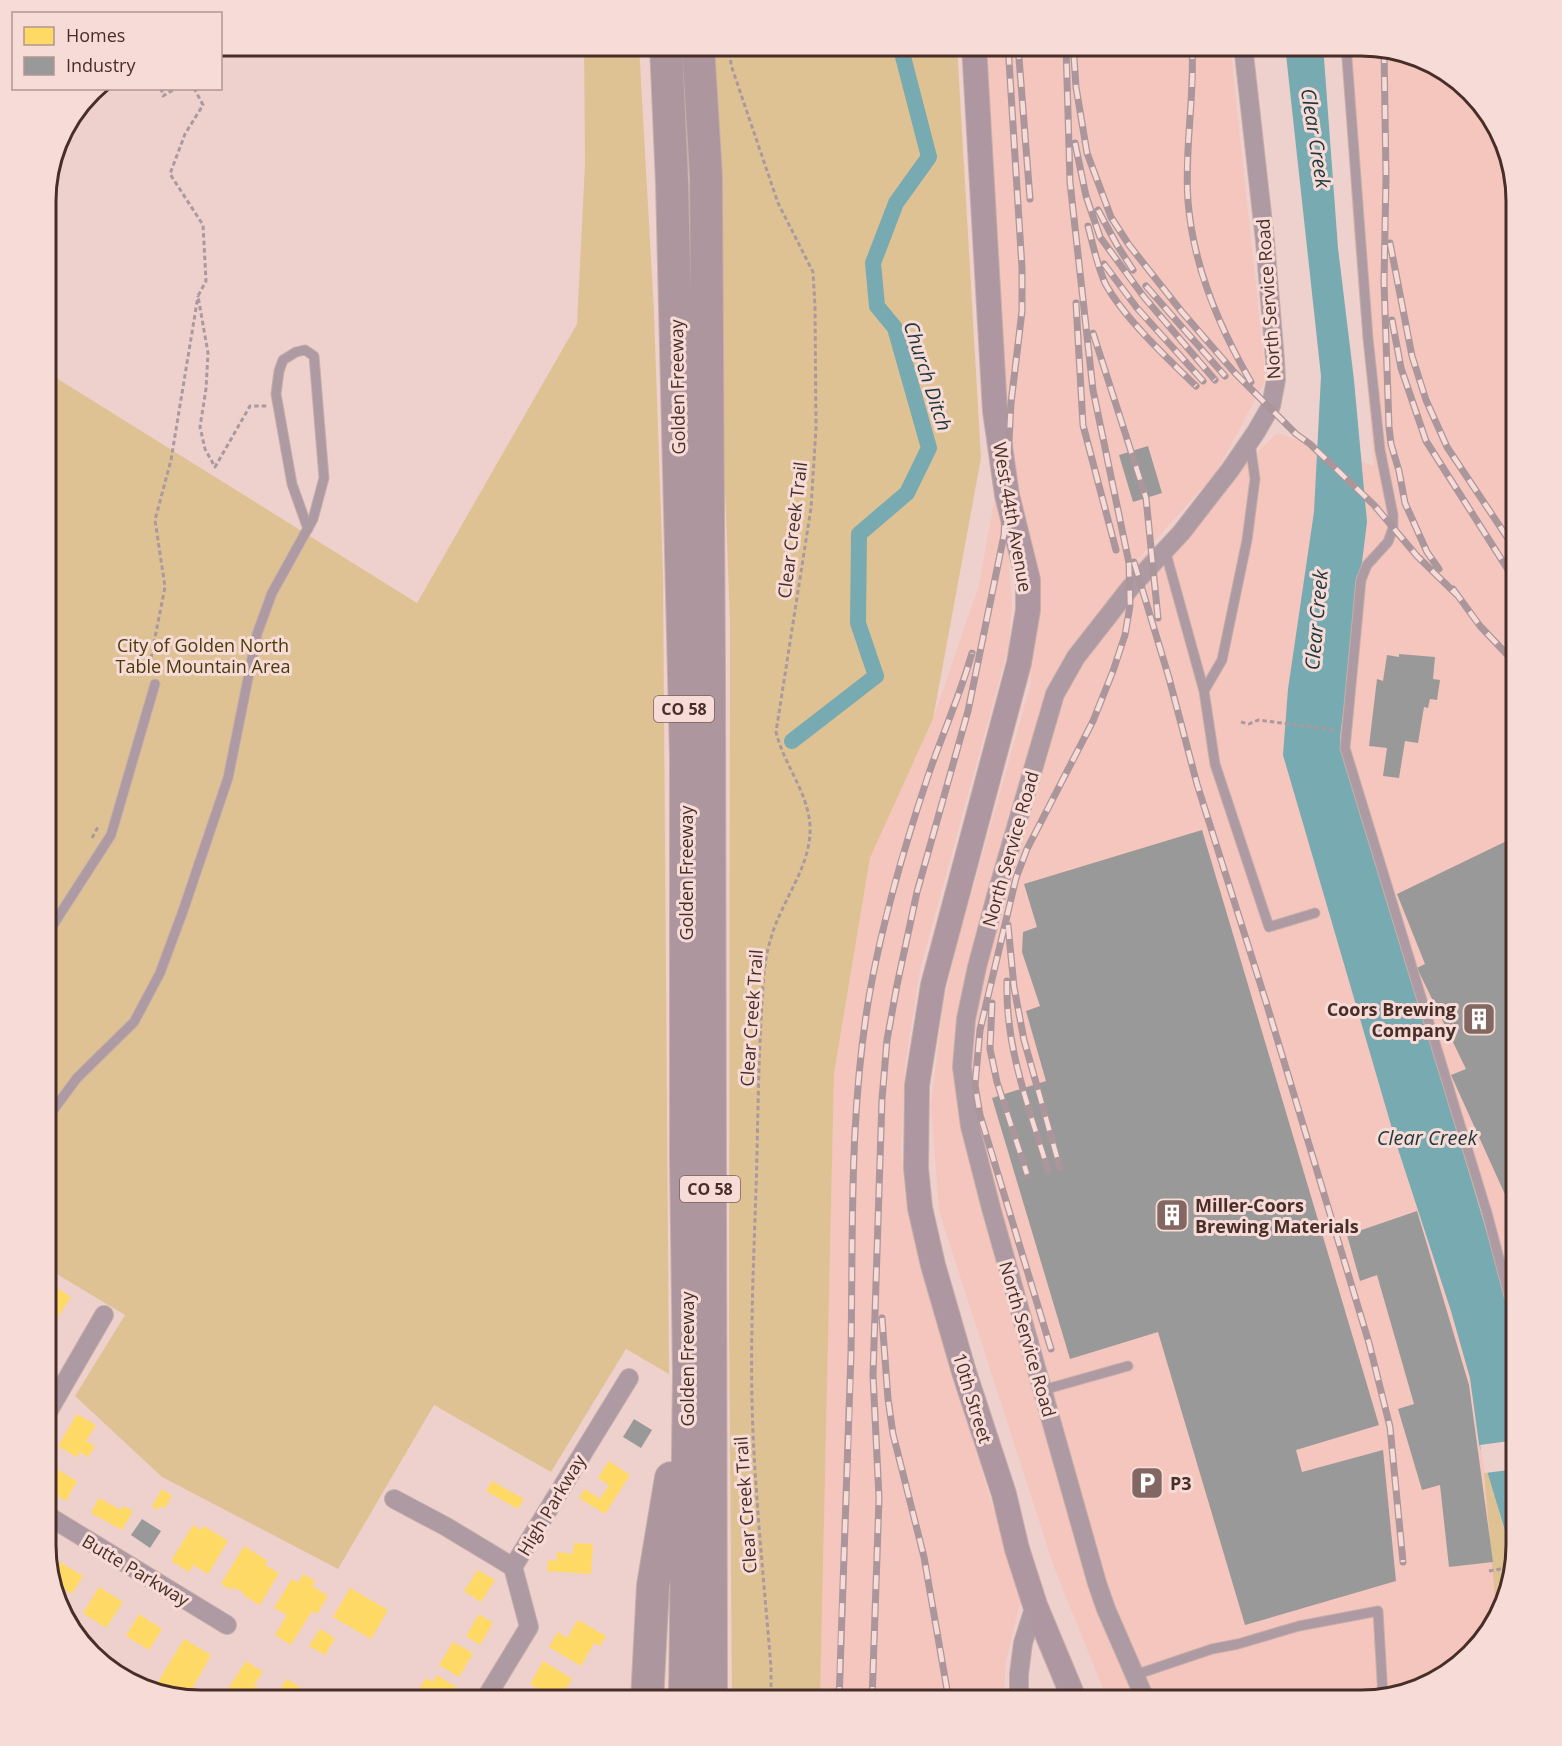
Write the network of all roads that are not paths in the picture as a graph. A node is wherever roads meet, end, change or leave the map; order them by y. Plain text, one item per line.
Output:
1 (666, 56) edge
2 (699, 56) edge
3 (975, 56) edge
4 (1245, 56) edge
5 (1347, 56) edge
6 (1250, 440) junction
7 (308, 529) junction
8 (1165, 550) junction
9 (150, 684) road end
10 (1204, 691) junction
11 (1315, 913) dead end
12 (56, 920) edge
13 (917, 1085) joint
14 (56, 1106) edge
15 (1506, 1285) edge
16 (104, 1315) dead end
17 (1128, 1366) dead end
18 (689, 1373) junction
19 (629, 1378) dead end
20 (1043, 1390) junction
21 (56, 1398) edge
22 (394, 1498) dead end
23 (56, 1521) edge
24 (513, 1567) junction
25 (1035, 1605) junction
26 (227, 1625) dead end
27 (1135, 1676) junction
28 (1383, 1689) edge
29 (491, 1690) edge
30 (648, 1690) edge
31 (685, 1690) edge
32 (711, 1690) edge
33 (1019, 1690) edge
34 (1070, 1690) edge
35 (1141, 1690) edge

1 - 18 highway, Golden Freeway / CO 58
2 - 32 highway, Golden Freeway / CO 58
3 - 13 street, West 44th Avenue
4 - 6 street, North Service Road
5 - 15 lane
6 - 8 street, North Service Road
6 - 10 lane
7 - 7 lane
7 - 14 lane
8 - 10 lane
8 - 20 street, North Service Road
9 - 12 lane
10 - 11 lane
13 - 25 street, 10th Street
16 - 21 street
17 - 20 lane
18 - 30 highway
18 - 31 highway, Golden Freeway / CO 58
19 - 24 street, High Parkway
20 - 27 street, North Service Road
22 - 24 street
23 - 26 street, Butte Parkway
24 - 29 street, High Parkway
25 - 33 street
25 - 34 street, 10th Street
27 - 28 lane
27 - 35 street, North Service Road

